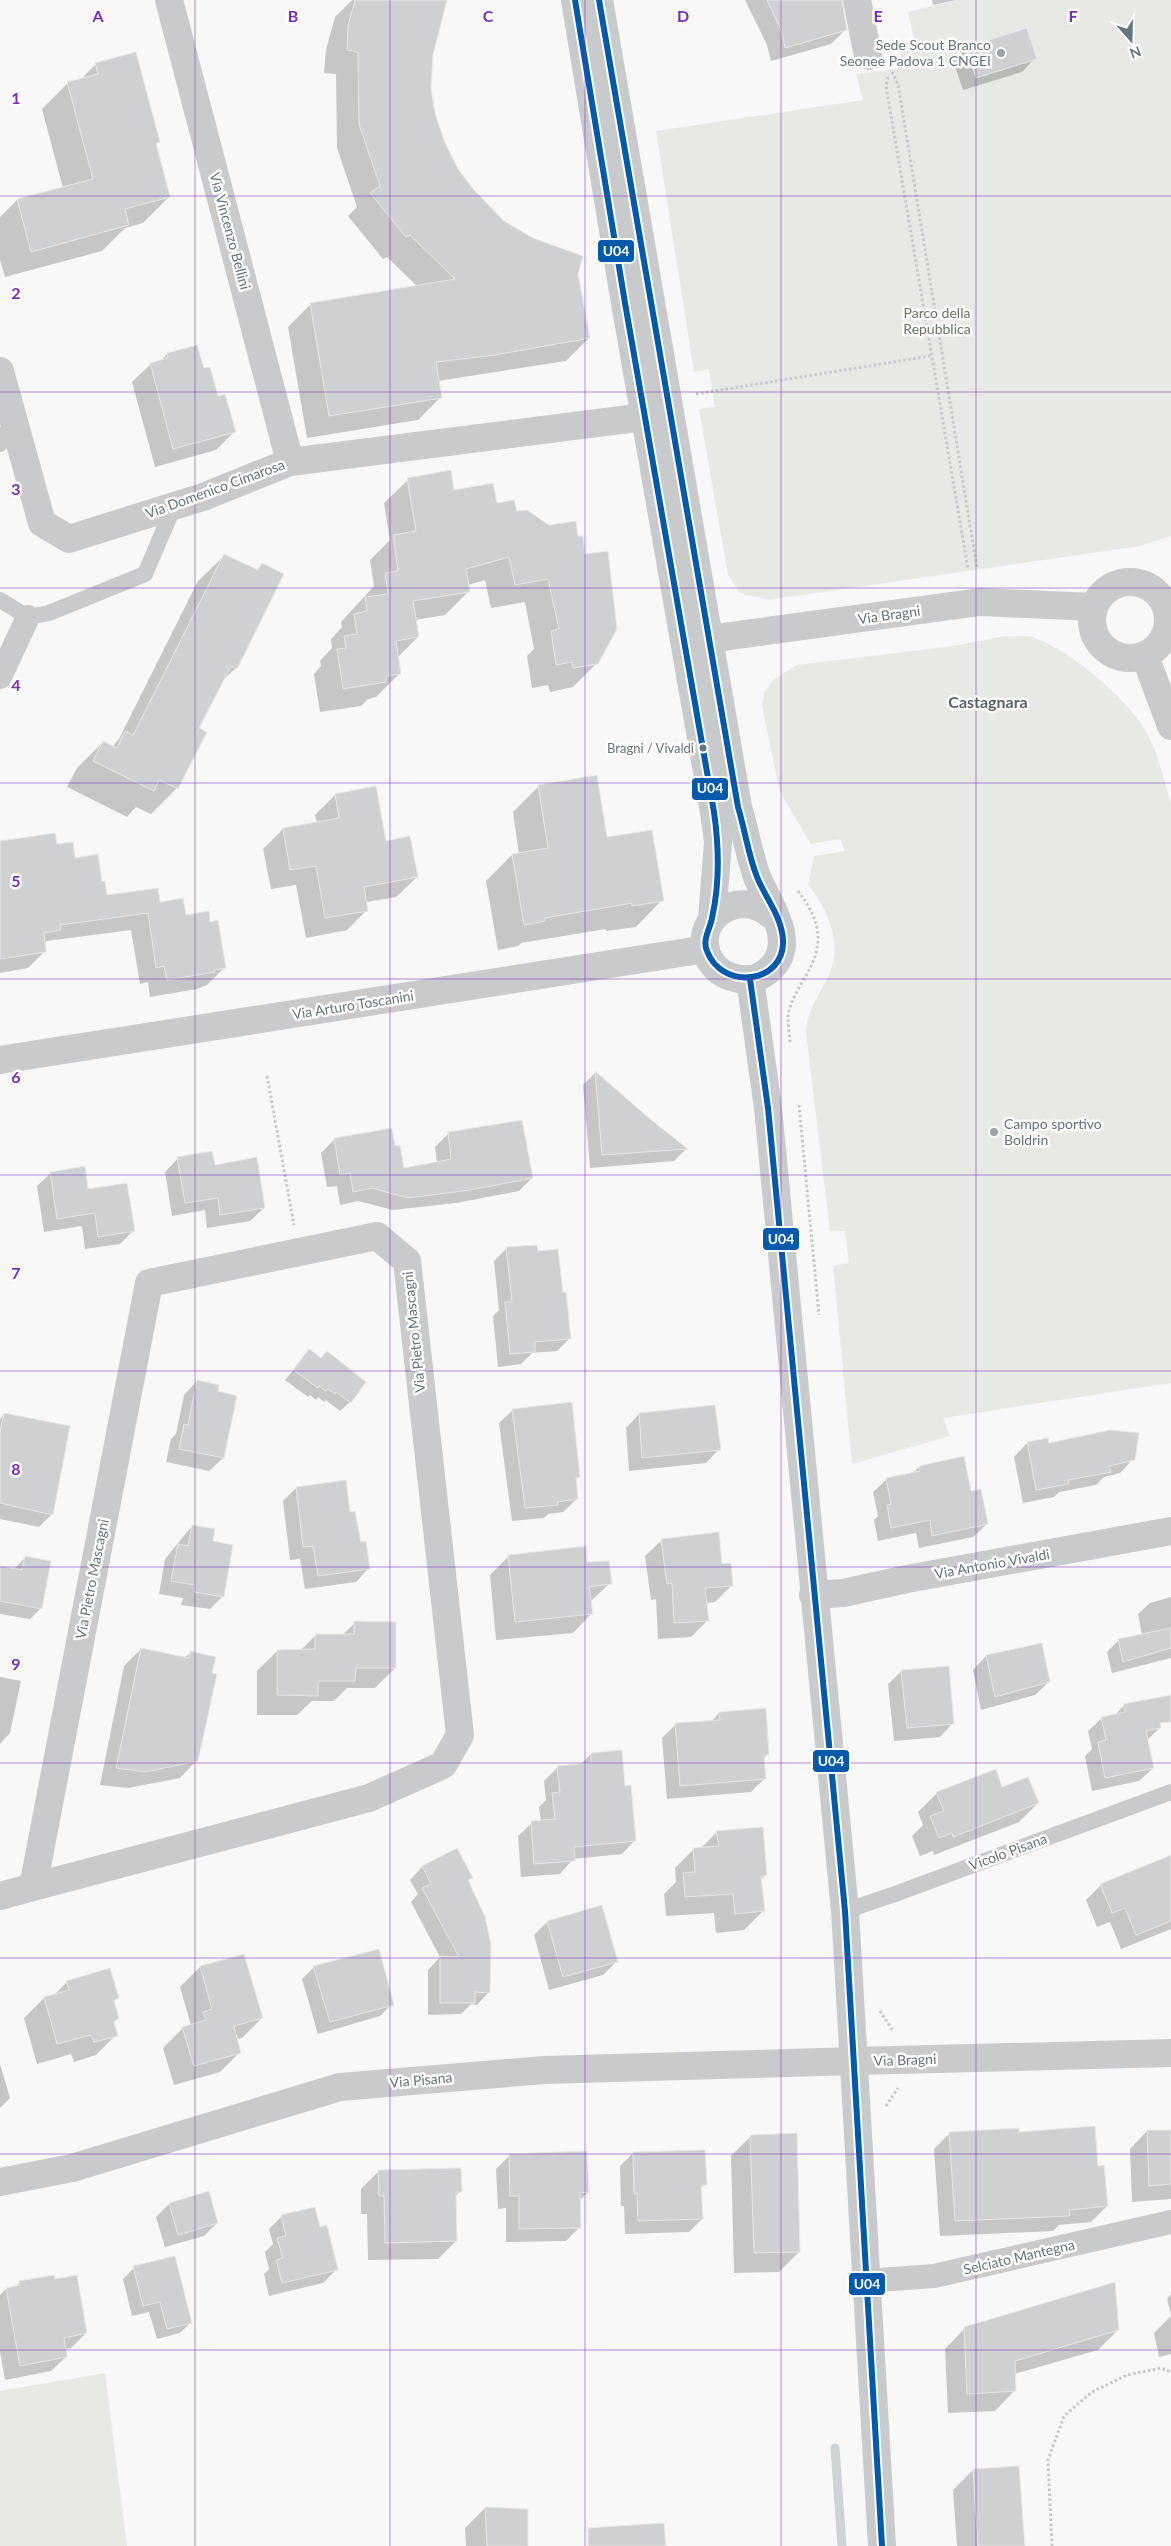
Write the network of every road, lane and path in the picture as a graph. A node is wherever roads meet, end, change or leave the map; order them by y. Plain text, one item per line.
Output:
1 (169, 0) edge
2 (575, 0) edge
3 (599, 0) edge
4 (857, 0) edge
5 (868, 56) dead end
6 (930, 356) junction
7 (0, 371) edge
8 (668, 409) junction
9 (14, 421) junction
10 (0, 444) edge
11 (290, 462) junction
12 (174, 506) junction
13 (977, 568) dead end
14 (968, 569) dead end
15 (1165, 591) edge
16 (0, 600) edge
17 (1093, 607) junction
18 (28, 617) junction
19 (711, 639) junction
20 (685, 644) junction
21 (1145, 656) junction
22 (0, 677) edge
23 (1171, 726) edge
24 (775, 918) junction
25 (712, 919) junction
26 (706, 949) junction
27 (750, 979) junction
28 (0, 1060) edge
29 (267, 1076) dead end
30 (298, 1251) junction
31 (1171, 1531) edge
32 (813, 1596) junction
33 (1171, 1792) edge
34 (33, 1887) junction
35 (0, 1896) edge
36 (845, 1911) junction
37 (1171, 2053) edge
38 (855, 2061) junction
39 (0, 2182) edge
40 (1171, 2222) edge
41 (865, 2281) junction
42 (1171, 2372) edge
43 (882, 2546) edge
44 (1052, 2546) edge

1 - 11 street, Via Vincenzo Bellini
2 - 8 street
3 - 8 street
4 - 5 street
6 - 8 path
6 - 13 path
6 - 14 path
7 - 9 street, Via Domenico Cimarosa
8 - 11 street, Via Domenico Cimarosa
8 - 19 street
8 - 20 street
9 - 10 lane
9 - 12 street, Via Domenico Cimarosa
11 - 12 street, Via Domenico Cimarosa
12 - 18 lane
15 - 17 street
15 - 21 street
16 - 18 lane
17 - 19 street, Via Bragni
17 - 21 street
18 - 22 street
19 - 20 street, Via Bragni
19 - 24 street
20 - 25 street
21 - 23 street
24 - 25 street
24 - 27 street
25 - 26 street
26 - 27 street
26 - 28 street, Via Arturo Toscanini
27 - 32 street
29 - 30 path
30 - 34 street, Via Pietro Mascagni
30 - 34 street, Via Pietro Mascagni
31 - 32 street, Via Antonio Vivaldi
32 - 36 street
33 - 36 lane, Vicolo Pisana
34 - 35 street, Via Pietro Mascagni
36 - 38 street
37 - 38 street, Via Bragni
38 - 39 street, Via Pisana
38 - 41 street, Via Bragni
40 - 41 street, Selciato Mantegna
41 - 43 street, Via Bragni
42 - 44 path

